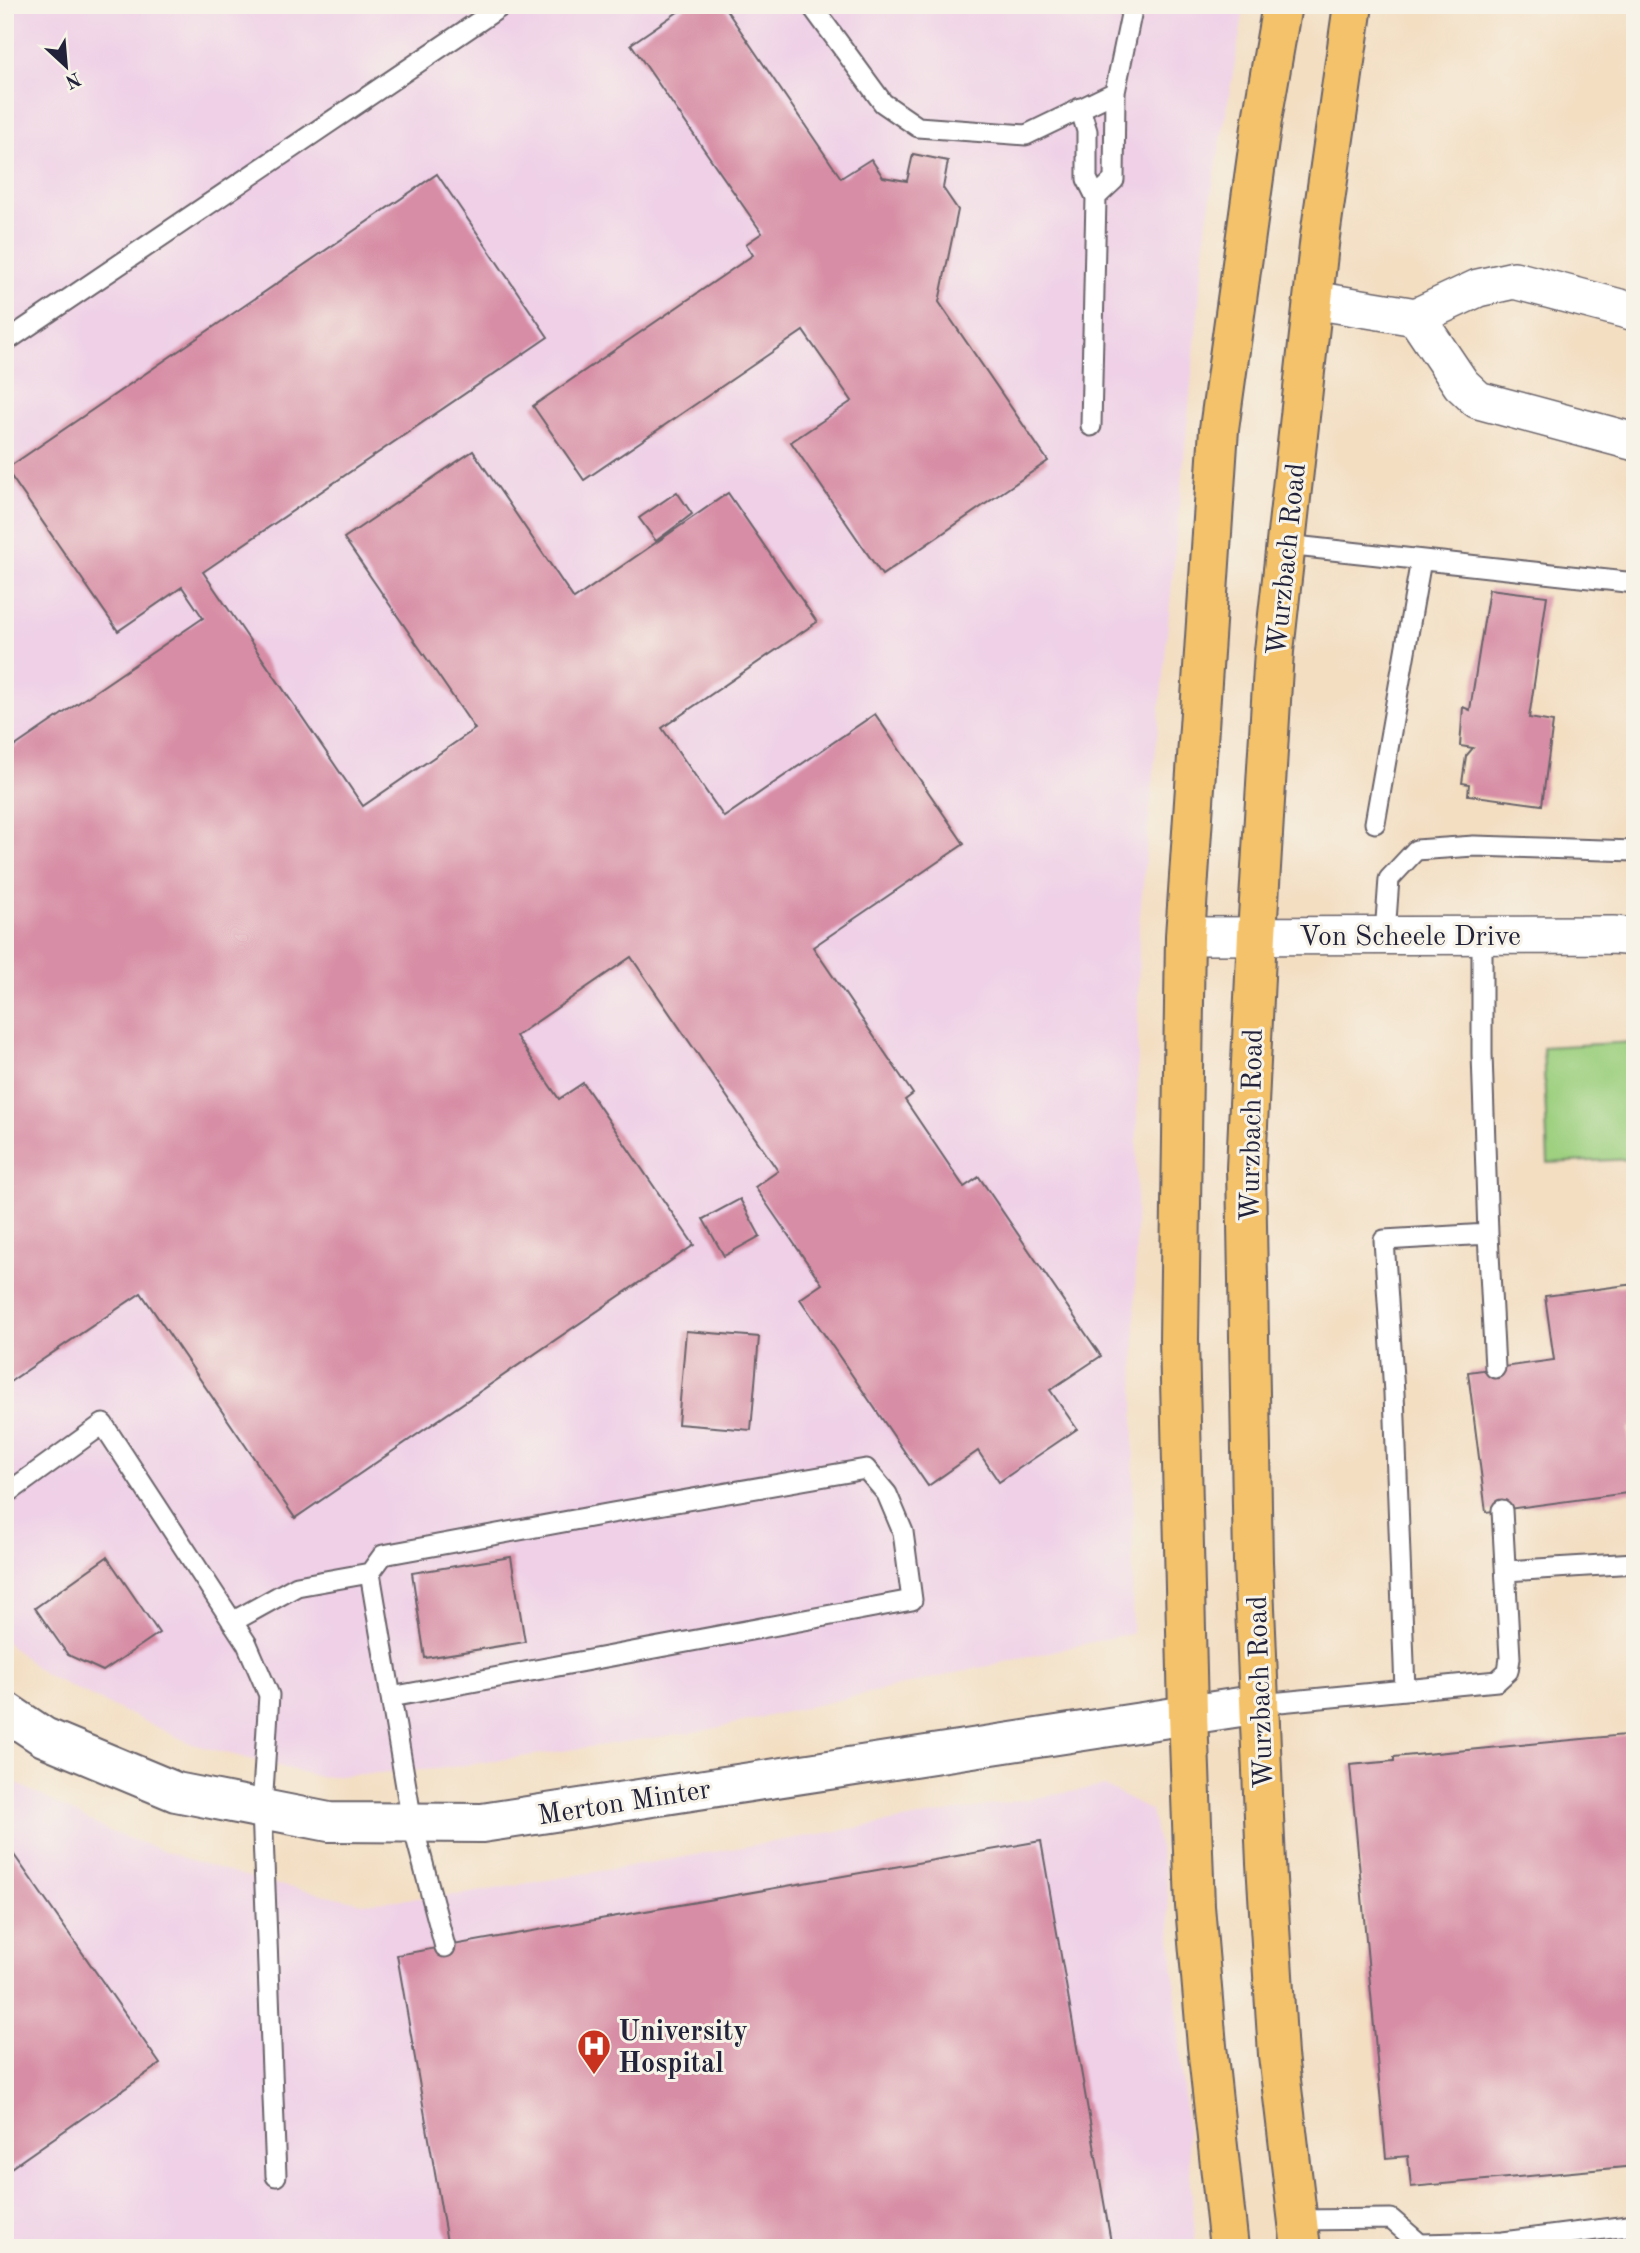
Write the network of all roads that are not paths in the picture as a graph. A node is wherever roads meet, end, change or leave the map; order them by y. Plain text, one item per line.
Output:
1 (503, 5) edge
2 (811, 5) edge
3 (1133, 5) edge
4 (1282, 5) edge
5 (1353, 5) edge
6 (1115, 92) junction
7 (1080, 108) junction
8 (1096, 197) junction
9 (1313, 300) junction
10 (1635, 312) edge
11 (1416, 317) junction
12 (5, 342) edge
13 (1091, 426) dead end
14 (1635, 442) edge
15 (1286, 545) junction
16 (1421, 560) junction
17 (1635, 583) edge
18 (1374, 823) dead end
19 (1635, 851) edge
20 (1257, 934) junction
21 (1385, 934) junction
22 (1482, 935) junction
23 (1185, 936) junction
24 (1635, 937) edge
25 (1488, 1234) junction
26 (1495, 1368) dead end
27 (5, 1495) edge
28 (1502, 1510) dead end
29 (1635, 1563) edge
30 (1506, 1572) junction
31 (370, 1573) junction
32 (232, 1622) junction
33 (1405, 1689) junction
34 (391, 1697) junction
35 (1259, 1704) junction
36 (5, 1711) edge
37 (1188, 1713) junction
38 (262, 1809) junction
39 (412, 1822) junction
40 (445, 1947) dead end
41 (276, 2176) dead end
42 (1635, 2225) edge
43 (1299, 2234) edge
44 (1418, 2246) edge
45 (1229, 2248) edge

1 - 12 lane
2 - 7 lane
3 - 6 lane
4 - 23 main road
5 - 9 main road, Wurzbach Road
6 - 7 lane
6 - 8 lane
7 - 8 lane
8 - 13 lane
9 - 11 street
9 - 15 main road, Wurzbach Road
10 - 11 street
11 - 14 street
15 - 16 lane
15 - 20 main road, Wurzbach Road
16 - 17 lane
16 - 18 lane
19 - 21 lane
20 - 21 street, Von Scheele Drive
20 - 23 street, Von Scheele Drive
20 - 35 main road, Wurzbach Road
21 - 22 street, Von Scheele Drive
22 - 24 street, Von Scheele Drive
22 - 25 lane
23 - 37 main road
25 - 26 lane
25 - 33 lane
27 - 32 lane
28 - 30 lane
29 - 30 lane
30 - 33 lane
31 - 32 lane
31 - 34 lane
31 - 34 lane
32 - 38 lane
33 - 35 lane
34 - 39 lane
35 - 37 street, Merton Minter
35 - 43 main road, Wurzbach Road
36 - 38 street, Merton Minter
37 - 39 street, Merton Minter
37 - 45 main road
38 - 39 street, Merton Minter
38 - 41 lane
39 - 40 lane
42 - 44 lane
43 - 44 lane

